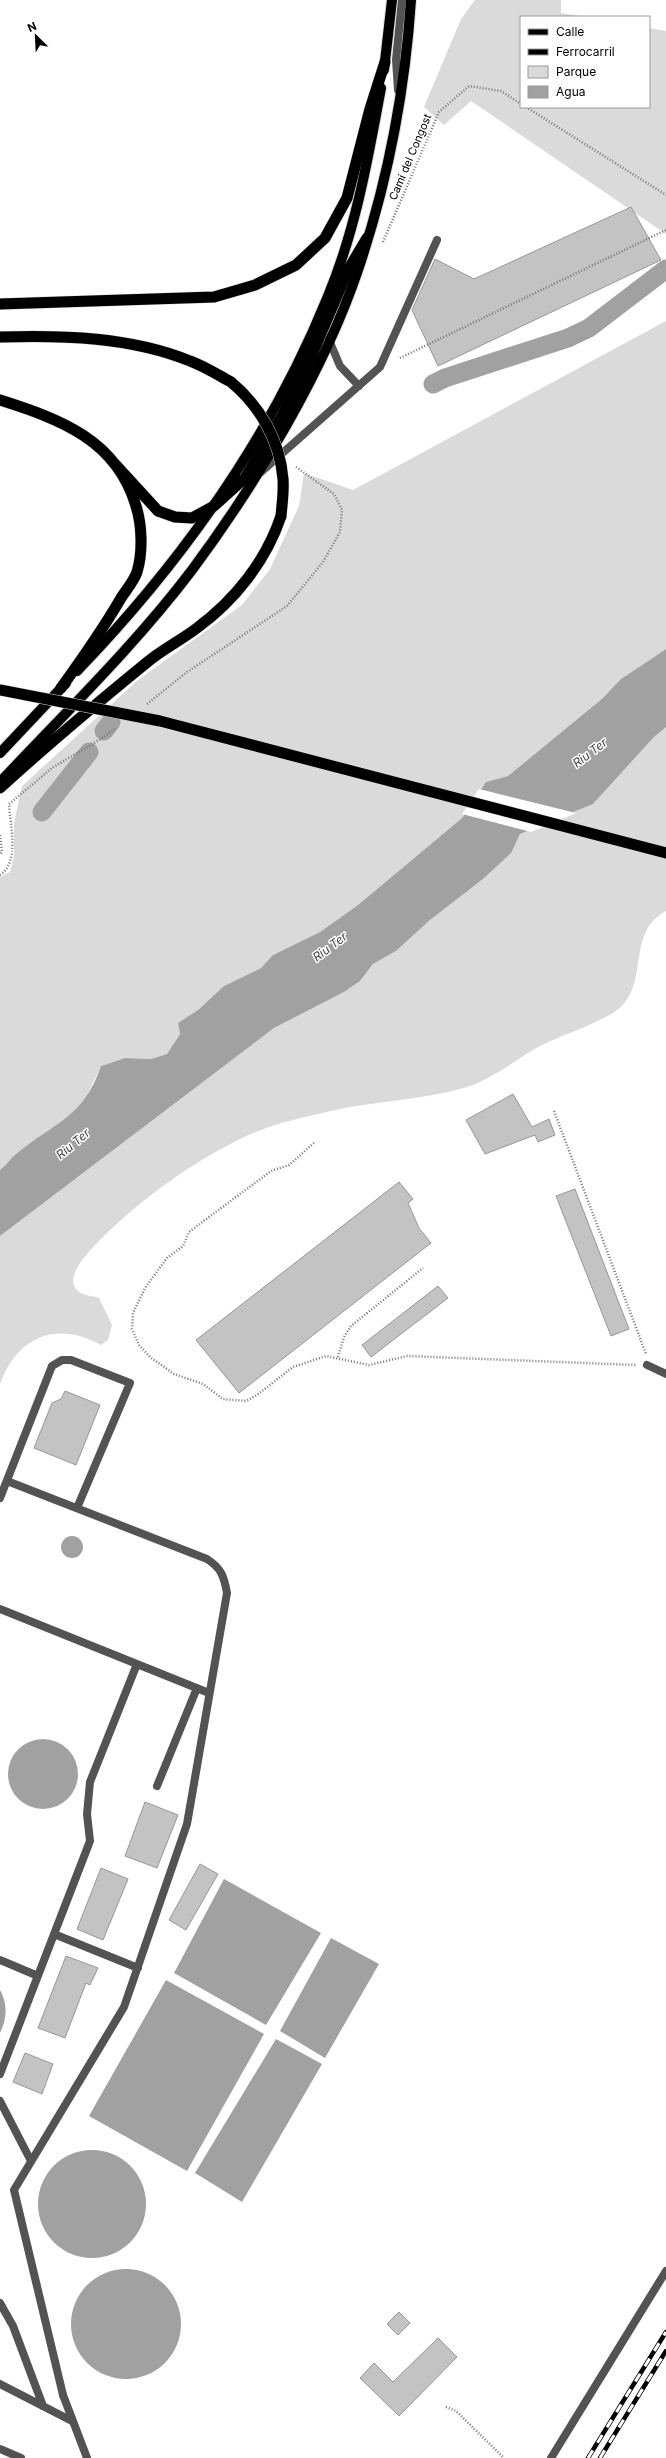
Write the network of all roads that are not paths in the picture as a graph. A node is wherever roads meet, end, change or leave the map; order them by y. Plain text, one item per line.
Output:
1 (392, 0) edge
2 (402, 0) edge
3 (411, 0) edge
4 (385, 62) junction
5 (399, 97) junction
6 (367, 238) junction
7 (437, 240) dead end
8 (0, 304) edge
9 (0, 337) edge
10 (329, 340) junction
11 (359, 386) junction
12 (0, 400) edge
13 (114, 463) junction
14 (257, 475) junction
15 (214, 506) junction
16 (61, 688) junction
17 (0, 690) edge
18 (0, 753) edge
19 (0, 783) edge
20 (0, 788) edge
21 (666, 853) edge
22 (647, 1366) road end
23 (666, 1374) edge
24 (7, 1481) junction
25 (0, 1498) edge
26 (77, 1508) junction
27 (0, 1609) edge
28 (137, 1664) junction
29 (197, 1688) junction
30 (209, 1693) junction
31 (157, 1786) dead end
32 (54, 1934) junction
33 (0, 1960) edge
34 (138, 1968) junction
35 (38, 1976) junction
36 (0, 2074) edge
37 (0, 2101) edge
38 (31, 2161) junction
39 (666, 2271) edge
40 (0, 2303) edge
41 (0, 2384) edge
42 (43, 2406) junction
43 (72, 2421) junction
44 (0, 2449) edge
45 (21, 2458) edge
46 (87, 2458) edge
47 (551, 2458) edge

1 - 4 main road
2 - 5 street
3 - 5 main road
4 - 8 highway
4 - 15 main road
5 - 6 main road
6 - 10 main road
6 - 15 highway
7 - 11 street
9 - 20 highway, bridge
10 - 11 street
10 - 14 main road
11 - 14 street
12 - 13 highway
13 - 15 highway
13 - 16 highway
14 - 19 main road
15 - 16 main road
16 - 18 main road
17 - 21 highway, bridge
22 - 23 street
24 - 25 street
24 - 26 street
24 - 26 street
26 - 30 street
27 - 28 street
28 - 29 street
28 - 32 street
29 - 30 street
29 - 31 street
30 - 34 street
32 - 34 street
32 - 35 street
33 - 35 street
34 - 38 street
35 - 36 street
37 - 38 street
38 - 43 street
39 - 47 street
40 - 42 street
41 - 42 street
42 - 43 street
43 - 46 street
44 - 45 street

